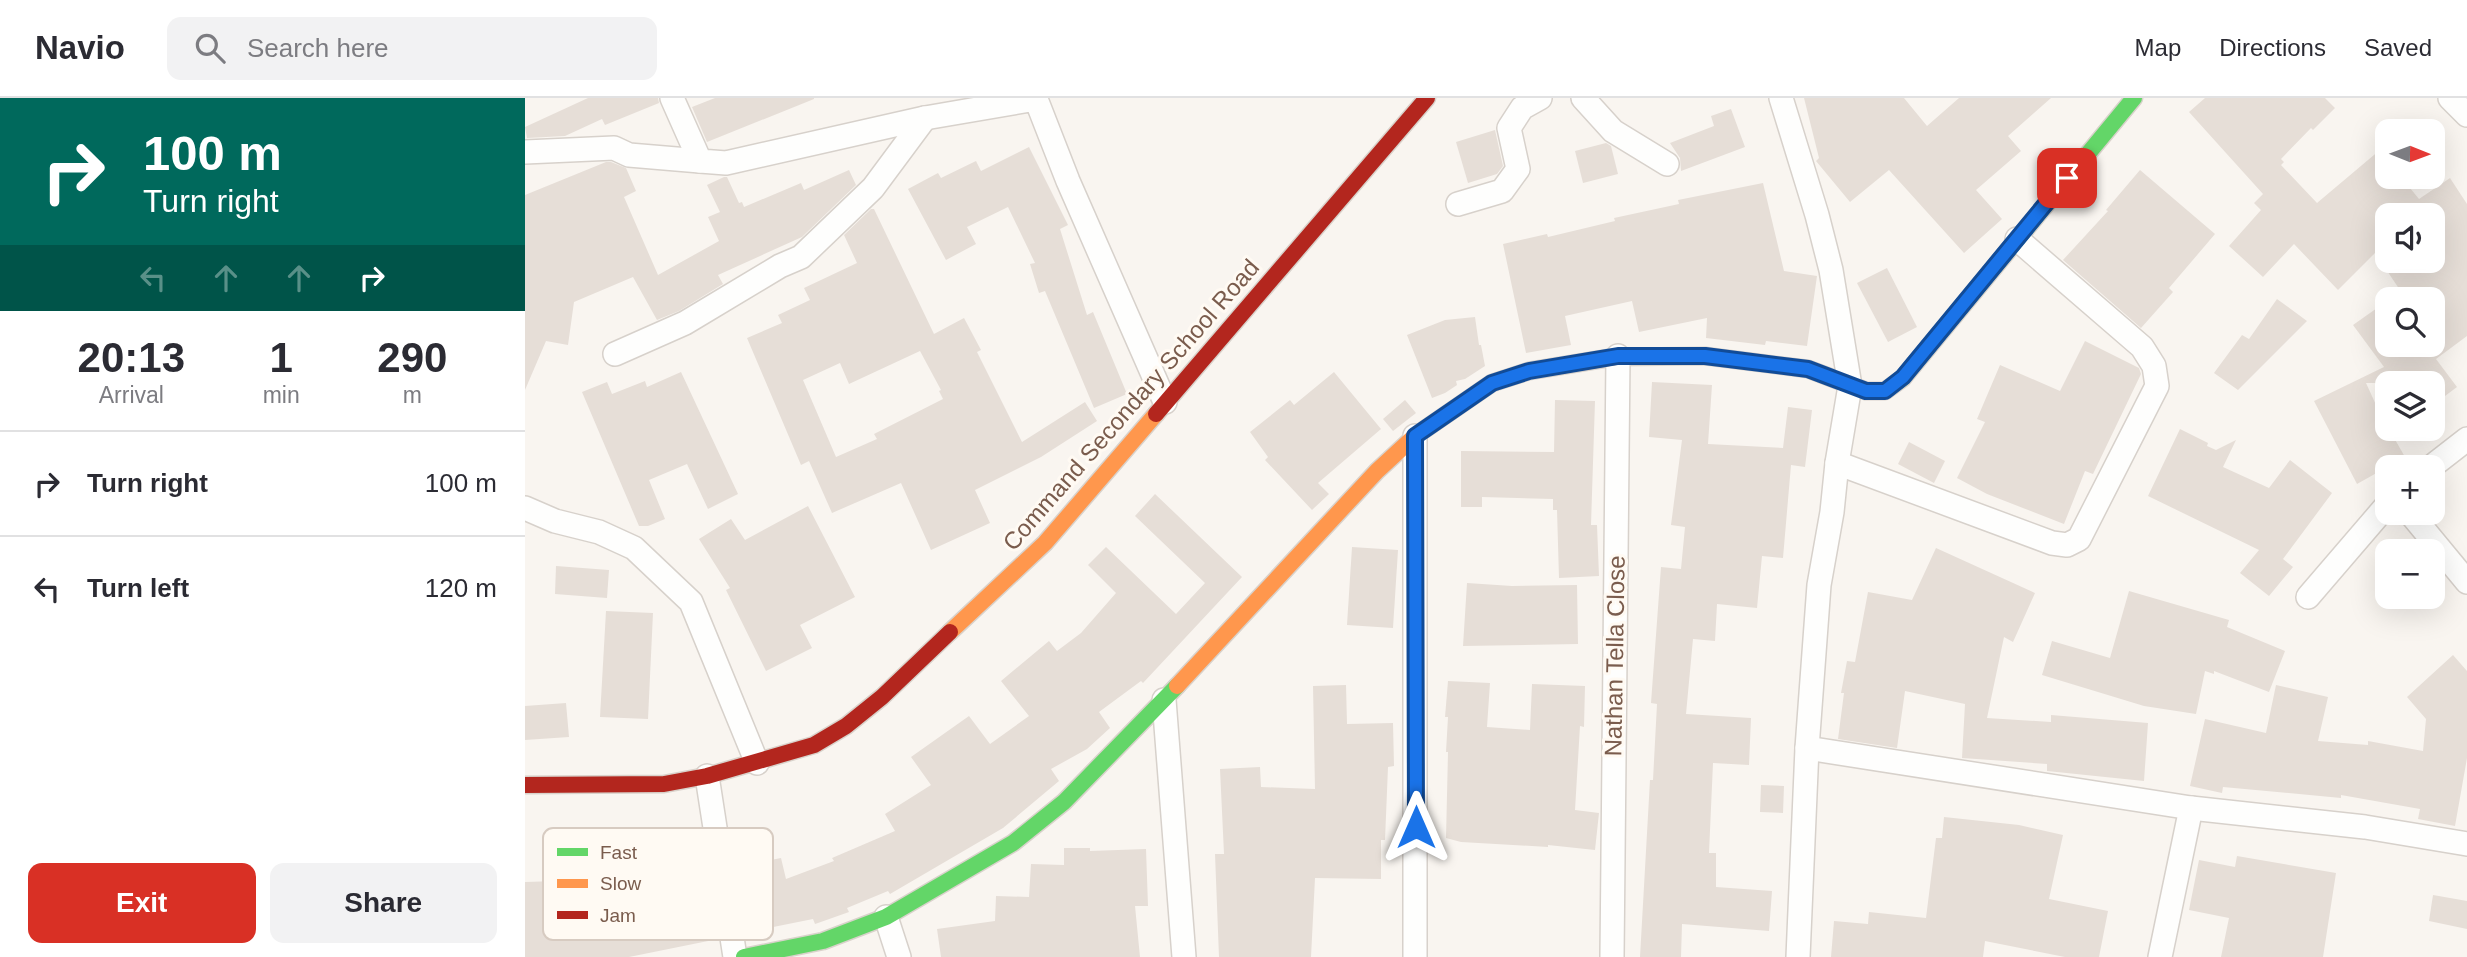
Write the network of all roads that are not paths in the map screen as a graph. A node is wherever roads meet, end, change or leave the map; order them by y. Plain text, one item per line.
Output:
1 (672, 98) edge
2 (1035, 98) edge
3 (1427, 98) edge
4 (1540, 98) edge
5 (1583, 98) edge
6 (1781, 98) edge
7 (2134, 98) edge
8 (2450, 98) edge
9 (2467, 115) edge
10 (925, 118) junction
11 (525, 152) edge
12 (700, 161) junction
13 (1667, 164) dead end
14 (1458, 204) dead end
15 (2017, 239) junction
16 (615, 354) dead end
17 (1618, 356) junction
18 (1850, 386) junction
19 (1165, 402) junction
20 (1415, 436) junction
21 (2467, 439) edge
22 (2445, 456) edge
23 (1837, 463) junction
24 (525, 508) edge
25 (2375, 519) edge
26 (2420, 525) edge
27 (2467, 582) edge
28 (2308, 597) dead end
29 (1164, 700) junction
30 (1807, 748) junction
31 (757, 763) junction
32 (707, 776) junction
33 (525, 785) edge
34 (2190, 808) junction
35 (715, 828) edge
36 (2467, 844) edge
37 (886, 916) junction
38 (744, 957) edge
39 (899, 957) edge
40 (1184, 957) edge
41 (1415, 957) edge
42 (1612, 957) edge
43 (1798, 957) edge
44 (2159, 957) edge

1 - 12 street
2 - 10 street
2 - 19 street
3 - 19 street, Command Secondary School Road
4 - 14 street
5 - 13 street
6 - 18 street
7 - 15 street
8 - 9 street
10 - 12 street
10 - 16 street
11 - 12 street
15 - 18 street
15 - 23 street
17 - 18 street
17 - 20 street
17 - 42 street, Nathan Tella Close
18 - 23 street
19 - 31 street, Command Secondary School Road
20 - 29 street
20 - 41 street
21 - 22 street
23 - 30 street
24 - 31 street
25 - 28 street
26 - 27 street
29 - 37 street
29 - 40 street
30 - 34 street
30 - 43 street
31 - 32 street, Command Secondary School Road
32 - 33 street, Command Secondary School Road
32 - 35 street
34 - 36 street
34 - 44 street
37 - 38 street
37 - 39 street

